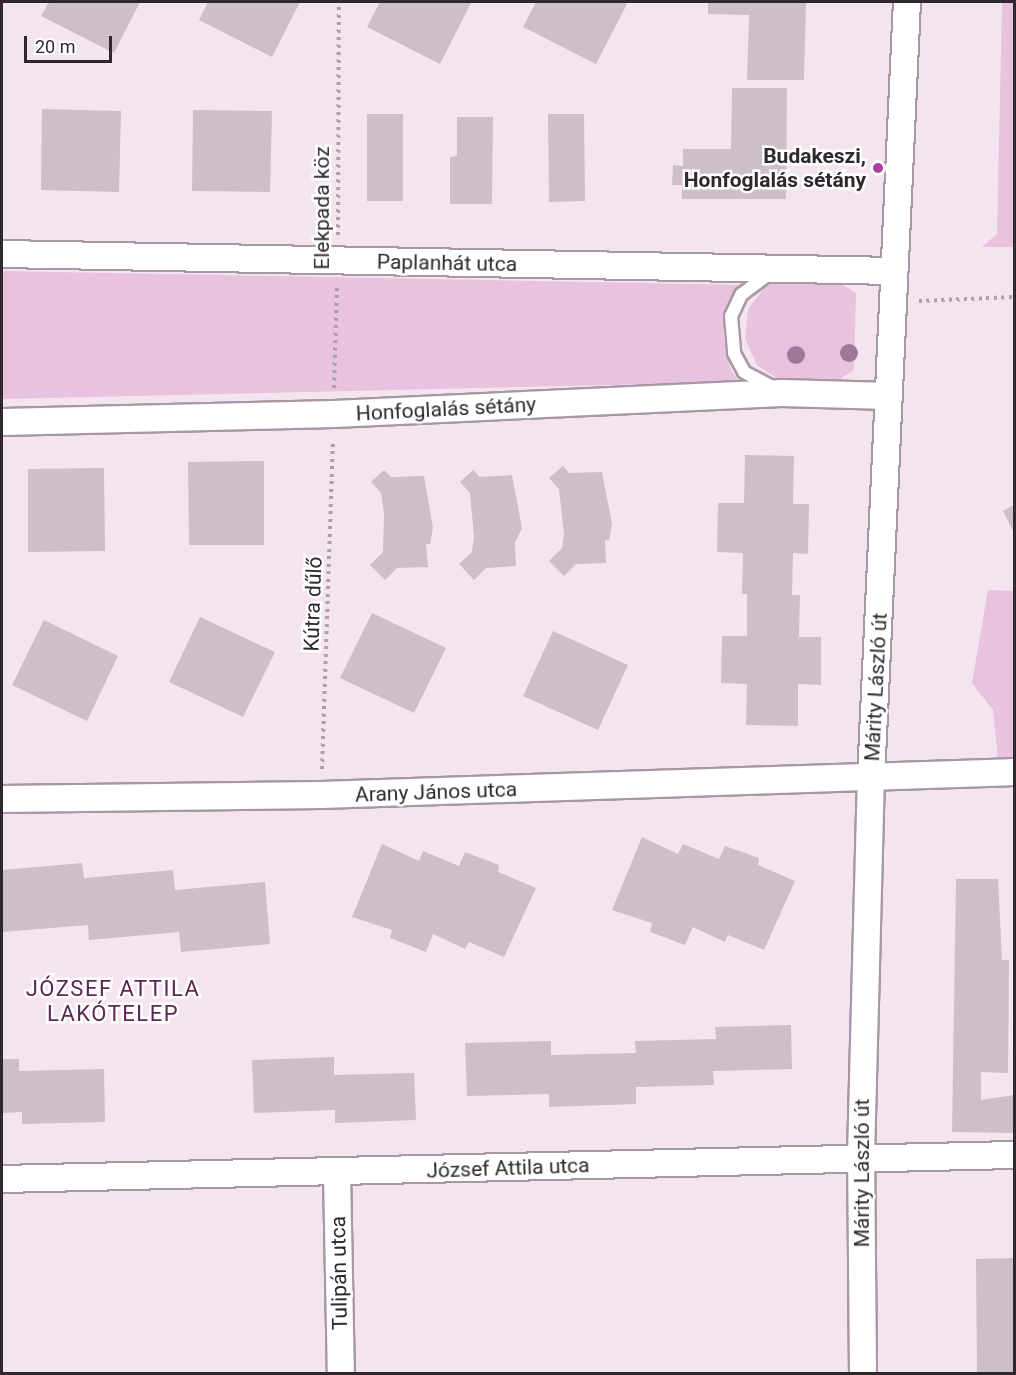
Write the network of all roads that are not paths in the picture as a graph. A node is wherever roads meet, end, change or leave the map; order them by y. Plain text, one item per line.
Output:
1 (908, 2) edge
2 (2, 254) edge
3 (781, 267) junction
4 (893, 271) junction
5 (783, 393) junction
6 (889, 396) junction
7 (2, 422) edge
8 (1014, 772) edge
9 (871, 779) junction
10 (2, 799) edge
11 (1014, 1155) edge
12 (861, 1156) junction
13 (337, 1173) junction
14 (2, 1179) edge
15 (341, 1374) edge
16 (863, 1374) edge

1 - 4 street, Márity László út
2 - 3 street, Paplanhát utca
3 - 4 street, Paplanhát utca
3 - 5 lane
4 - 6 street, Márity László út
5 - 6 street, Honfoglalás sétány
5 - 7 street, Honfoglalás sétány
6 - 9 street, Márity László út
8 - 9 street, Arany János utca
9 - 10 street, Arany János utca
9 - 12 street, Márity László út
11 - 12 street, József Attila utca
12 - 13 street, József Attila utca
12 - 16 street, Márity László út
13 - 14 street, József Attila utca
13 - 15 street, Tulipán utca

